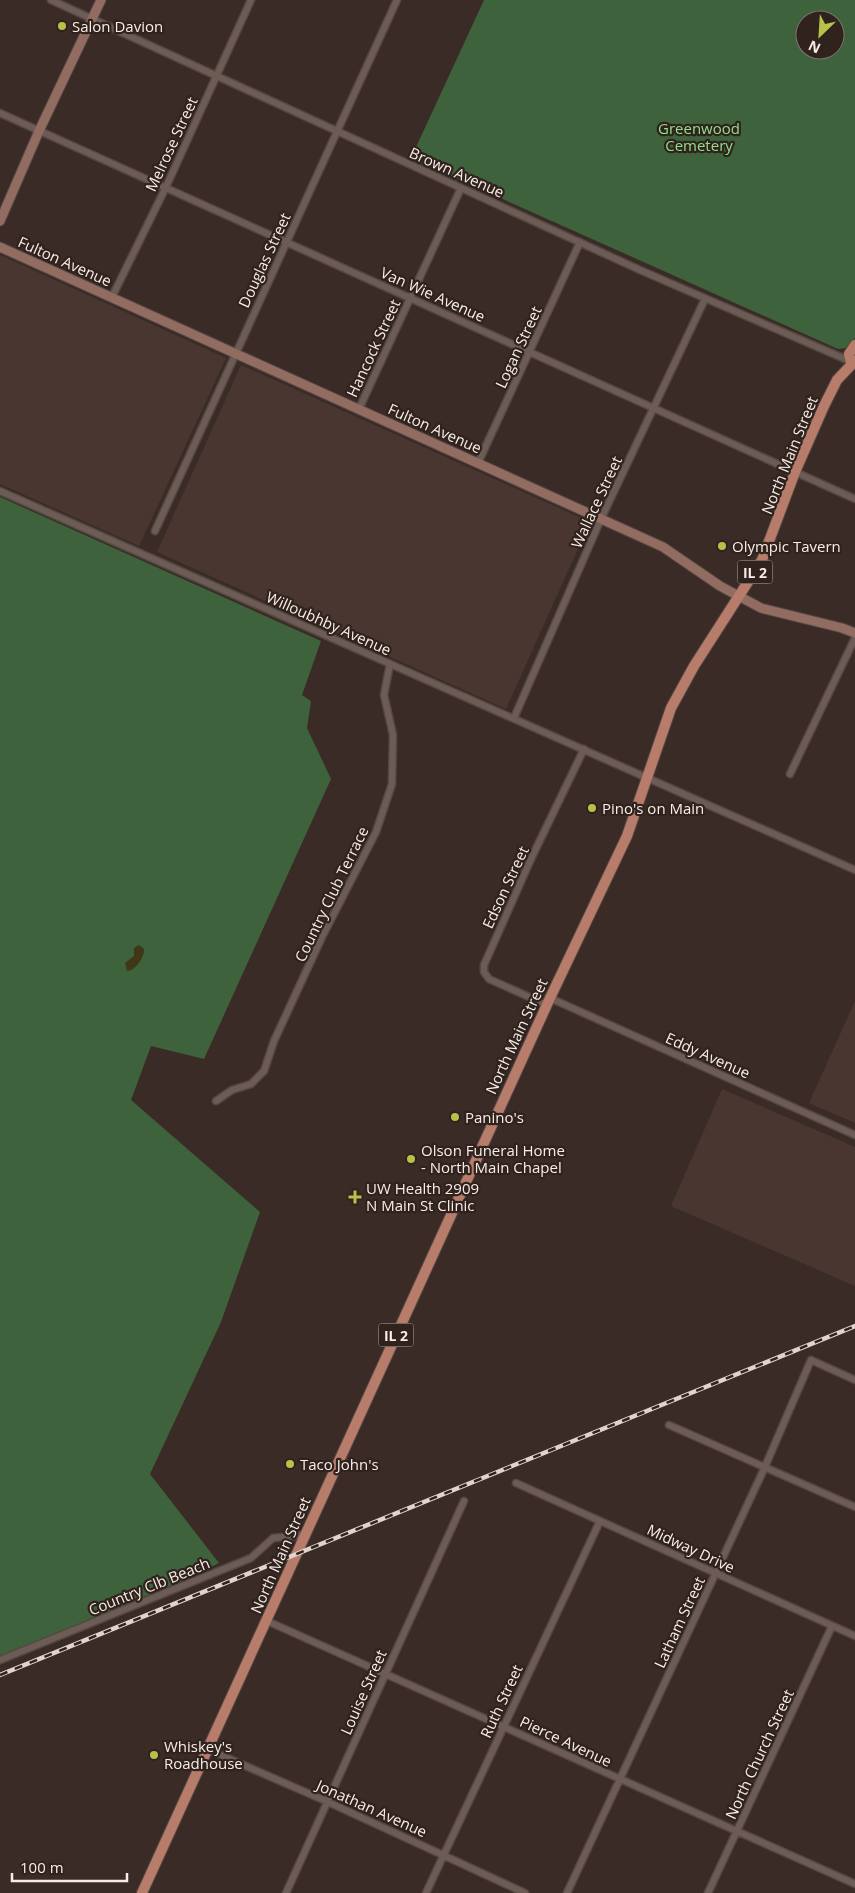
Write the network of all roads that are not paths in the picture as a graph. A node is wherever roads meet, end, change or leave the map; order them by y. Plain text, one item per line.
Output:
1 (51, 0) edge
2 (101, 0) edge
3 (251, 0) edge
4 (397, 0) edge
5 (92, 19) junction
6 (217, 75) junction
7 (0, 113) edge
8 (39, 131) junction
9 (336, 132) junction
10 (166, 188) junction
11 (461, 188) junction
12 (0, 221) edge
13 (286, 242) junction
14 (580, 242) junction
15 (0, 247) edge
16 (112, 297) junction
17 (410, 298) junction
18 (705, 299) junction
19 (855, 345) edge
20 (531, 352) junction
21 (234, 353) junction
22 (854, 362) edge
23 (654, 407) junction
24 (359, 409) junction
25 (478, 463) junction
26 (795, 472) junction
27 (0, 491) edge
28 (855, 499) edge
29 (601, 519) junction
30 (155, 531) dead end
31 (738, 597) junction
32 (855, 633) edge
33 (855, 638) edge
34 (390, 664) junction
35 (514, 718) junction
36 (584, 749) junction
37 (790, 774) dead end
38 (648, 777) junction
39 (855, 870) edge
40 (549, 1002) junction
41 (216, 1101) dead end
42 (855, 1136) edge
43 (855, 1380) edge
44 (668, 1425) dead end
45 (764, 1469) junction
46 (516, 1483) dead end
47 (464, 1501) dead end
48 (855, 1507) edge
49 (600, 1521) junction
50 (305, 1535) junction
51 (716, 1574) junction
52 (267, 1621) junction
53 (832, 1626) junction
54 (855, 1636) edge
55 (0, 1660) edge
56 (384, 1675) junction
57 (503, 1725) junction
58 (208, 1749) junction
59 (619, 1779) junction
60 (328, 1802) junction
61 (737, 1832) junction
62 (443, 1855) junction
63 (855, 1884) edge
64 (142, 1893) edge
65 (286, 1893) edge
66 (426, 1893) edge
67 (524, 1893) edge
68 (567, 1893) edge
69 (708, 1893) edge

1 - 5 street, Brown Avenue
2 - 5 street
3 - 6 street, Melrose Street
4 - 9 street, Douglas Street
5 - 6 street, Brown Avenue
5 - 8 street
6 - 9 street, Brown Avenue
6 - 10 street, Melrose Street
7 - 8 street, Van Wie Avenue
8 - 10 street, Van Wie Avenue
8 - 12 street
9 - 11 street, Brown Avenue
9 - 13 street, Douglas Street
10 - 13 street, Van Wie Avenue
10 - 16 street, Melrose Street
11 - 14 street, Brown Avenue
11 - 17 street, Hancock Street
13 - 17 street, Van Wie Avenue
13 - 21 street, Douglas Street
14 - 18 street, Brown Avenue
14 - 20 street, Logan Street
15 - 16 street, Fulton Avenue
16 - 21 street, Fulton Avenue
17 - 20 street, Van Wie Avenue
17 - 24 street, Hancock Street
18 - 22 street, Brown Avenue
18 - 23 street, Wallace Street
19 - 22 main road, North Main Street / IL 2
20 - 23 street, Van Wie Avenue
20 - 25 street, Logan Street
21 - 24 street, Fulton Avenue
21 - 30 street, Douglas Street
22 - 26 main road, North Main Street / IL 2
23 - 26 street, Van Wie Avenue
23 - 29 street, Wallace Street
24 - 25 street, Fulton Avenue
25 - 29 street, Fulton Avenue
26 - 28 street, Van Wie Avenue
26 - 31 main road, North Main Street / IL 2
27 - 34 street, Willoubhby Avenue
29 - 31 street, Fulton Avenue
29 - 35 street, Wallace Street
31 - 32 street, Fulton Avenue
31 - 38 main road, North Main Street / IL 2
33 - 37 street
34 - 35 street, Willoubhby Avenue
34 - 41 street, Country Club Terrace
35 - 36 street, Willoubhby Avenue
36 - 38 street, Willoubhby Avenue
36 - 40 street, Edson Street
38 - 39 street, Willoubhby Avenue
38 - 40 main road, North Main Street / IL 2
40 - 42 street, Eddy Avenue
40 - 50 main road, North Main Street / IL 2
43 - 45 street, Latham Street
44 - 45 street
45 - 48 street
45 - 51 street, Latham Street
46 - 49 street, Midway Drive
47 - 56 street, Louise Street
49 - 51 street, Midway Drive
49 - 57 street, Ruth Street
50 - 52 main road, North Main Street / IL 2
50 - 55 street, Country Clb Beach
51 - 53 street, Midway Drive
51 - 59 street, Latham Street
52 - 56 street, Pierce Avenue
52 - 58 main road, North Main Street / IL 2
53 - 54 street, Midway Drive
53 - 61 street, North Church Street
56 - 57 street, Pierce Avenue
56 - 60 street, Louise Street
57 - 59 street, Pierce Avenue
57 - 62 street, Ruth Street
58 - 60 street, Jonathan Avenue
58 - 64 main road, North Main Street / IL 2
59 - 61 street, Pierce Avenue
59 - 68 street, Latham Street
60 - 62 street, Jonathan Avenue
60 - 65 street, Louise Street
61 - 63 street, Pierce Avenue
61 - 69 street, North Church Street
62 - 66 street, Ruth Street
62 - 67 street, Jonathan Avenue

